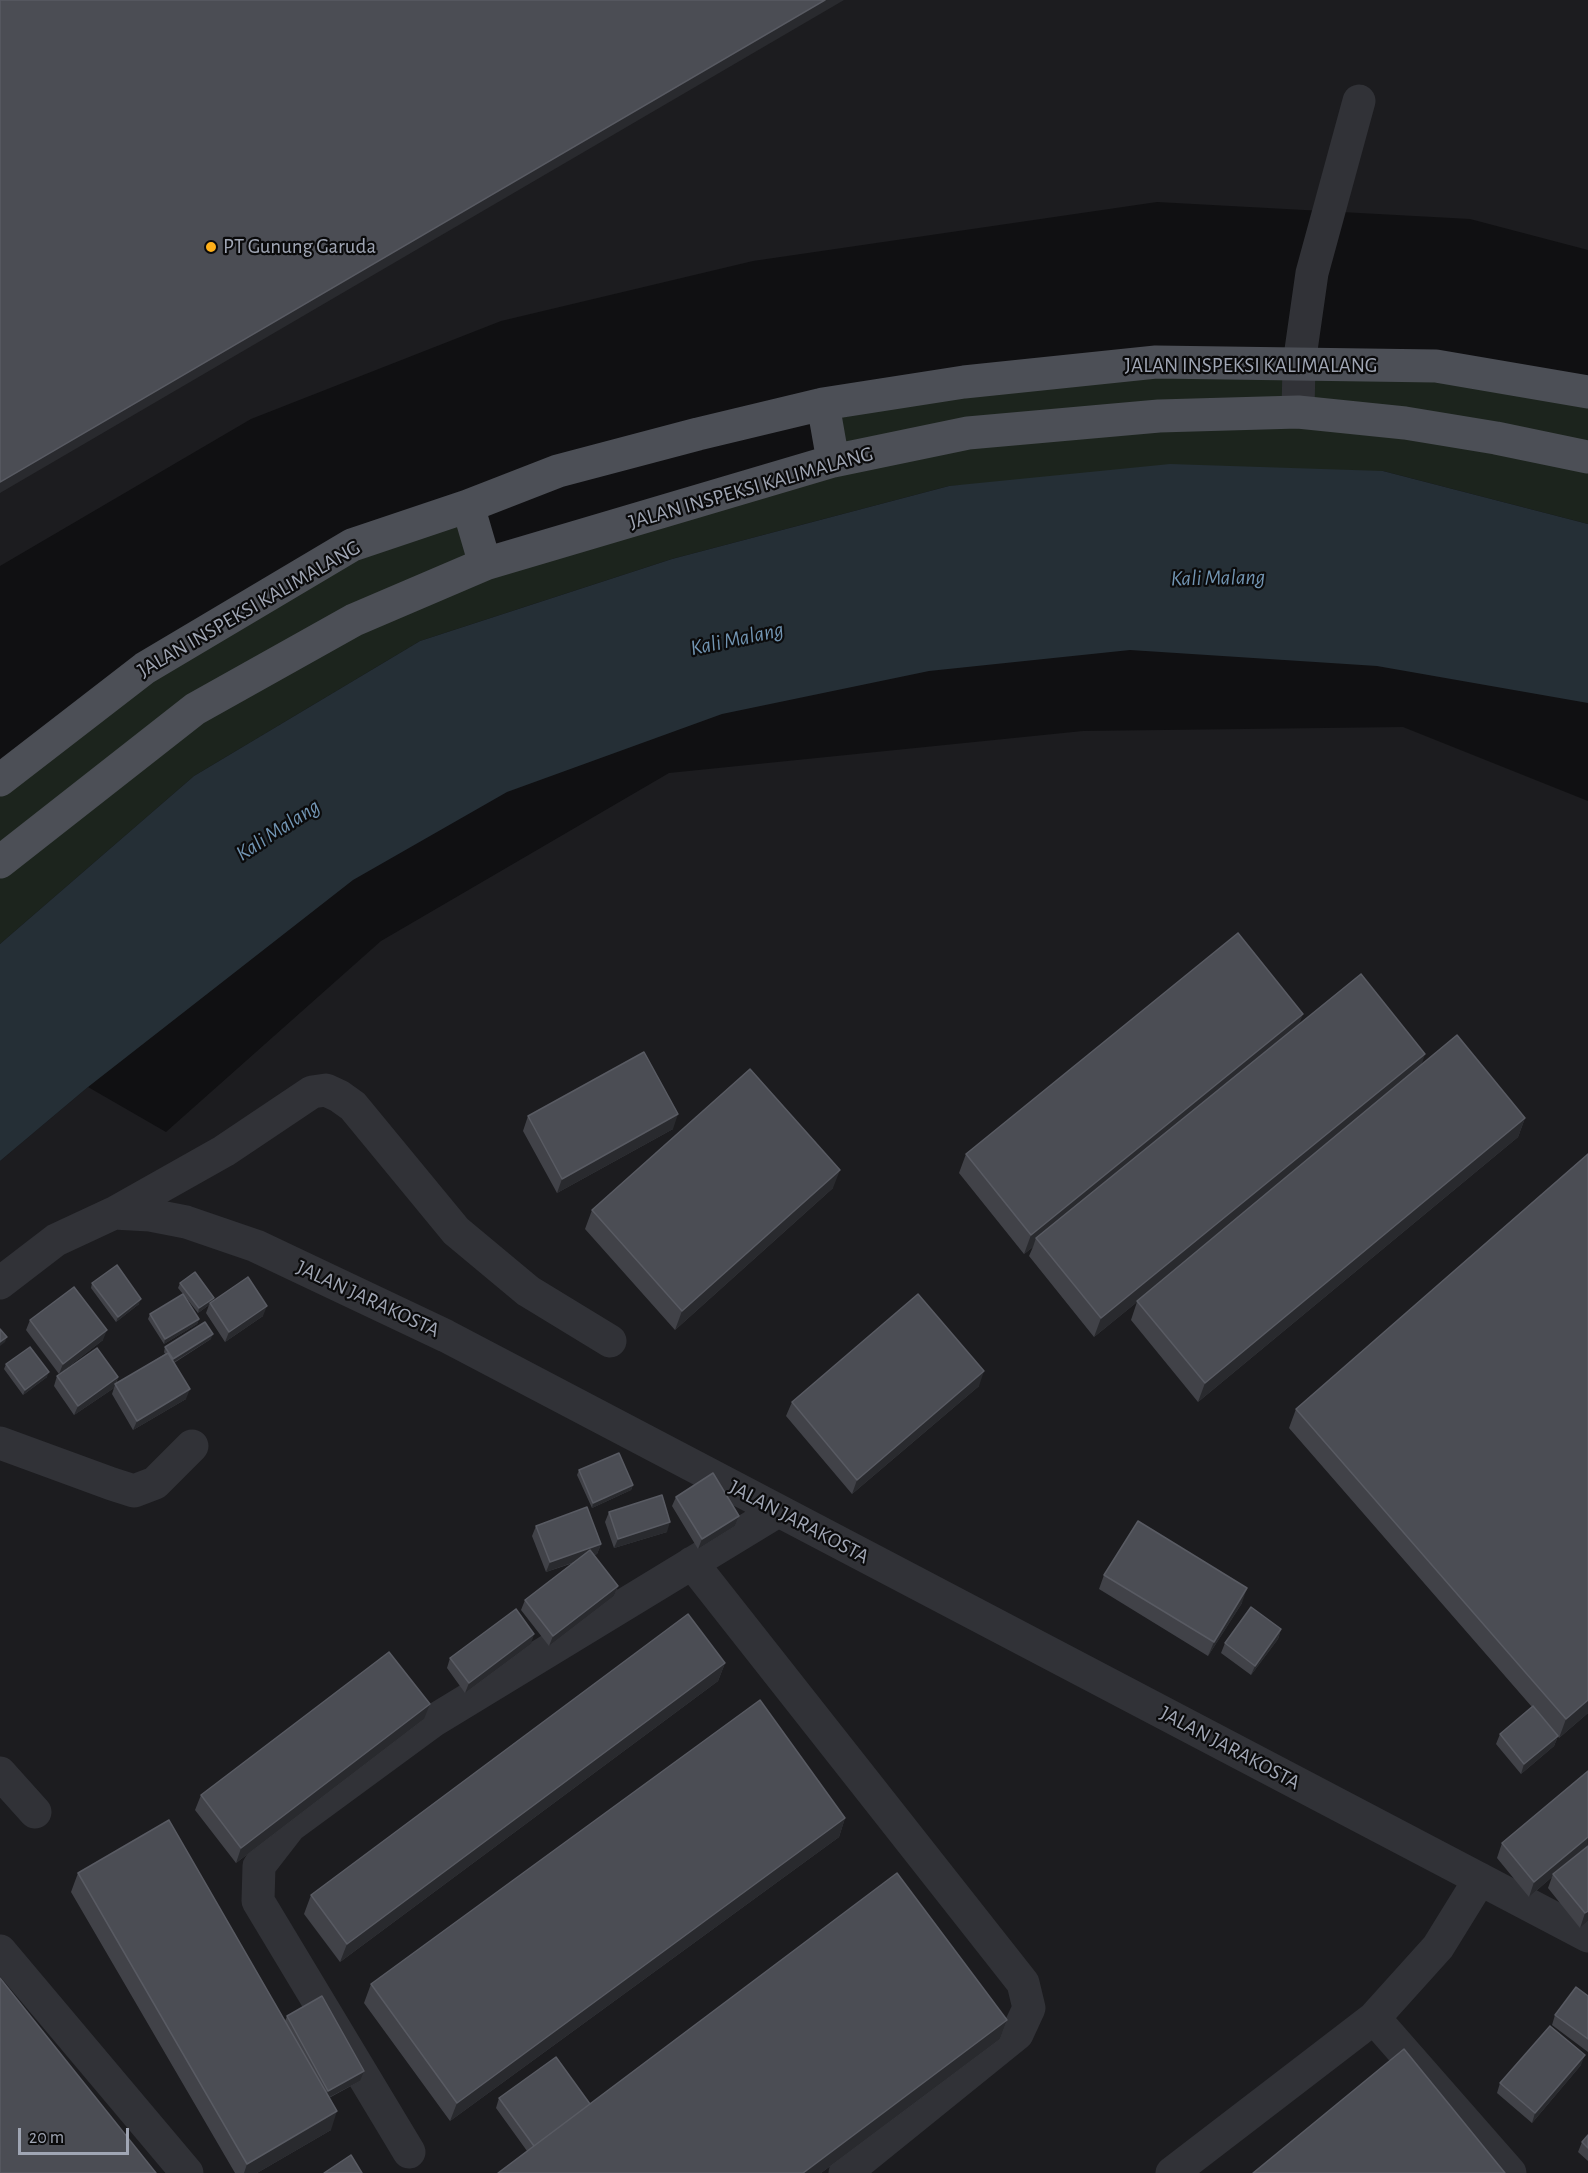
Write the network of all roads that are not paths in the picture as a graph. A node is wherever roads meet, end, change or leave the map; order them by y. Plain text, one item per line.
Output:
1 (1359, 101) dead end
2 (1299, 364) junction
3 (1588, 392) edge
4 (823, 404) junction
5 (1298, 412) junction
6 (1588, 457) edge
7 (833, 461) junction
8 (468, 506) junction
9 (485, 564) junction
10 (0, 780) edge
11 (0, 862) edge
12 (114, 1213) junction
13 (0, 1283) edge
14 (610, 1341) dead end
15 (0, 1443) edge
16 (192, 1446) dead end
17 (778, 1511) junction
18 (692, 1563) junction
19 (0, 1773) edge
20 (35, 1812) dead end
21 (1480, 1879) junction
22 (1588, 1936) edge
23 (0, 1951) edge
24 (1374, 2018) junction
25 (409, 2152) dead end
26 (187, 2173) edge
27 (845, 2173) edge
28 (1172, 2173) edge
29 (1510, 2173) edge

1 - 2 street
2 - 3 main road, JALAN INSPEKSI KALIMALANG
2 - 4 main road, JALAN INSPEKSI KALIMALANG
2 - 5 street
4 - 7 main road
4 - 8 main road, JALAN INSPEKSI KALIMALANG
5 - 6 main road, JALAN INSPEKSI KALIMALANG
5 - 7 main road, JALAN INSPEKSI KALIMALANG
7 - 9 main road, JALAN INSPEKSI KALIMALANG
8 - 9 main road
8 - 10 main road, JALAN INSPEKSI KALIMALANG
9 - 11 main road, JALAN INSPEKSI KALIMALANG
12 - 13 street, JALAN JARAKOSTA
12 - 14 street
12 - 17 street, JALAN JARAKOSTA
15 - 16 street
17 - 18 street
17 - 21 street, JALAN JARAKOSTA
18 - 25 street
18 - 27 street
19 - 20 street
21 - 22 street, JALAN JARAKOSTA
21 - 24 street
23 - 26 street
24 - 28 street
24 - 29 street

